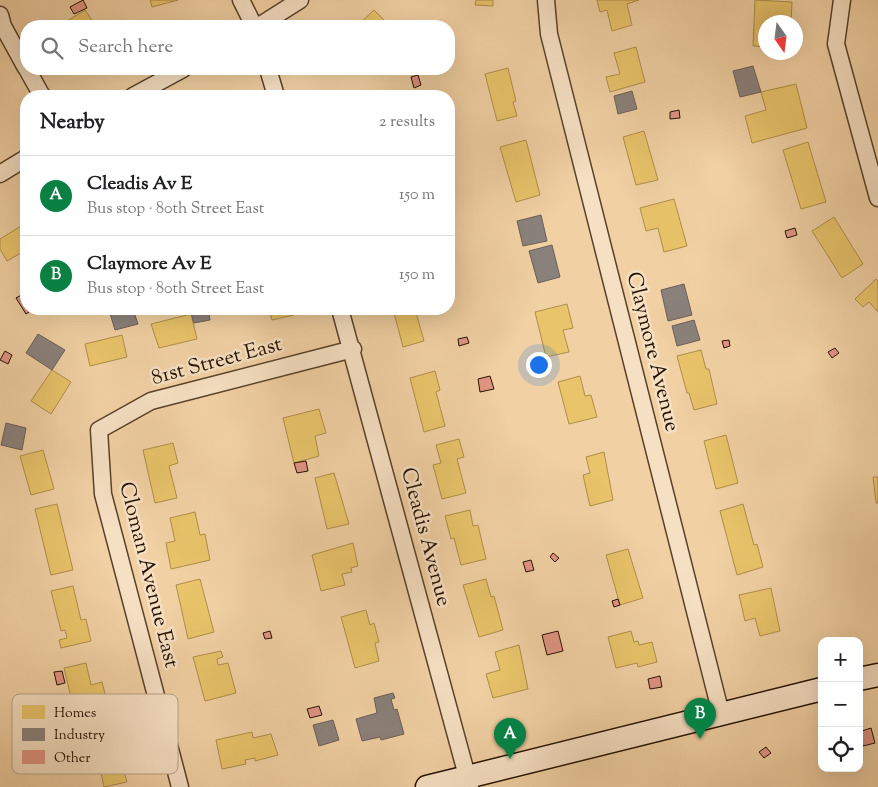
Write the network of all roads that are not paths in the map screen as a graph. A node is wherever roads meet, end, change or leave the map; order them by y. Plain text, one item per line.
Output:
1 (241, 0) edge
2 (300, 0) edge
3 (546, 0) edge
4 (842, 0) edge
5 (0, 15) edge
6 (251, 20) edge
7 (269, 20) edge
8 (20, 57) edge
9 (30, 75) edge
10 (172, 75) edge
11 (270, 75) edge
12 (39, 90) edge
13 (144, 90) edge
14 (274, 90) edge
15 (20, 162) edge
16 (0, 174) edge
17 (878, 198) edge
18 (342, 315) edge
19 (353, 349) junction
20 (99, 430) joint
21 (878, 675) edge
22 (863, 678) edge
23 (818, 690) edge
24 (156, 694) edge
25 (721, 714) junction
26 (177, 774) edge
27 (468, 782) edge
28 (180, 787) edge
29 (427, 787) edge

1 - 6 street
2 - 7 street
3 - 25 street, Claymore Avenue
4 - 17 street
5 - 8 street
9 - 12 street
10 - 13 street
11 - 14 street
15 - 16 street
18 - 19 street, Cleadis Avenue
19 - 20 street, 81st Street East
19 - 27 street, Cleadis Avenue
20 - 24 street, Cloman Avenue East
21 - 22 street
23 - 25 street
25 - 27 street
26 - 28 street, Cloman Avenue East
27 - 29 street

